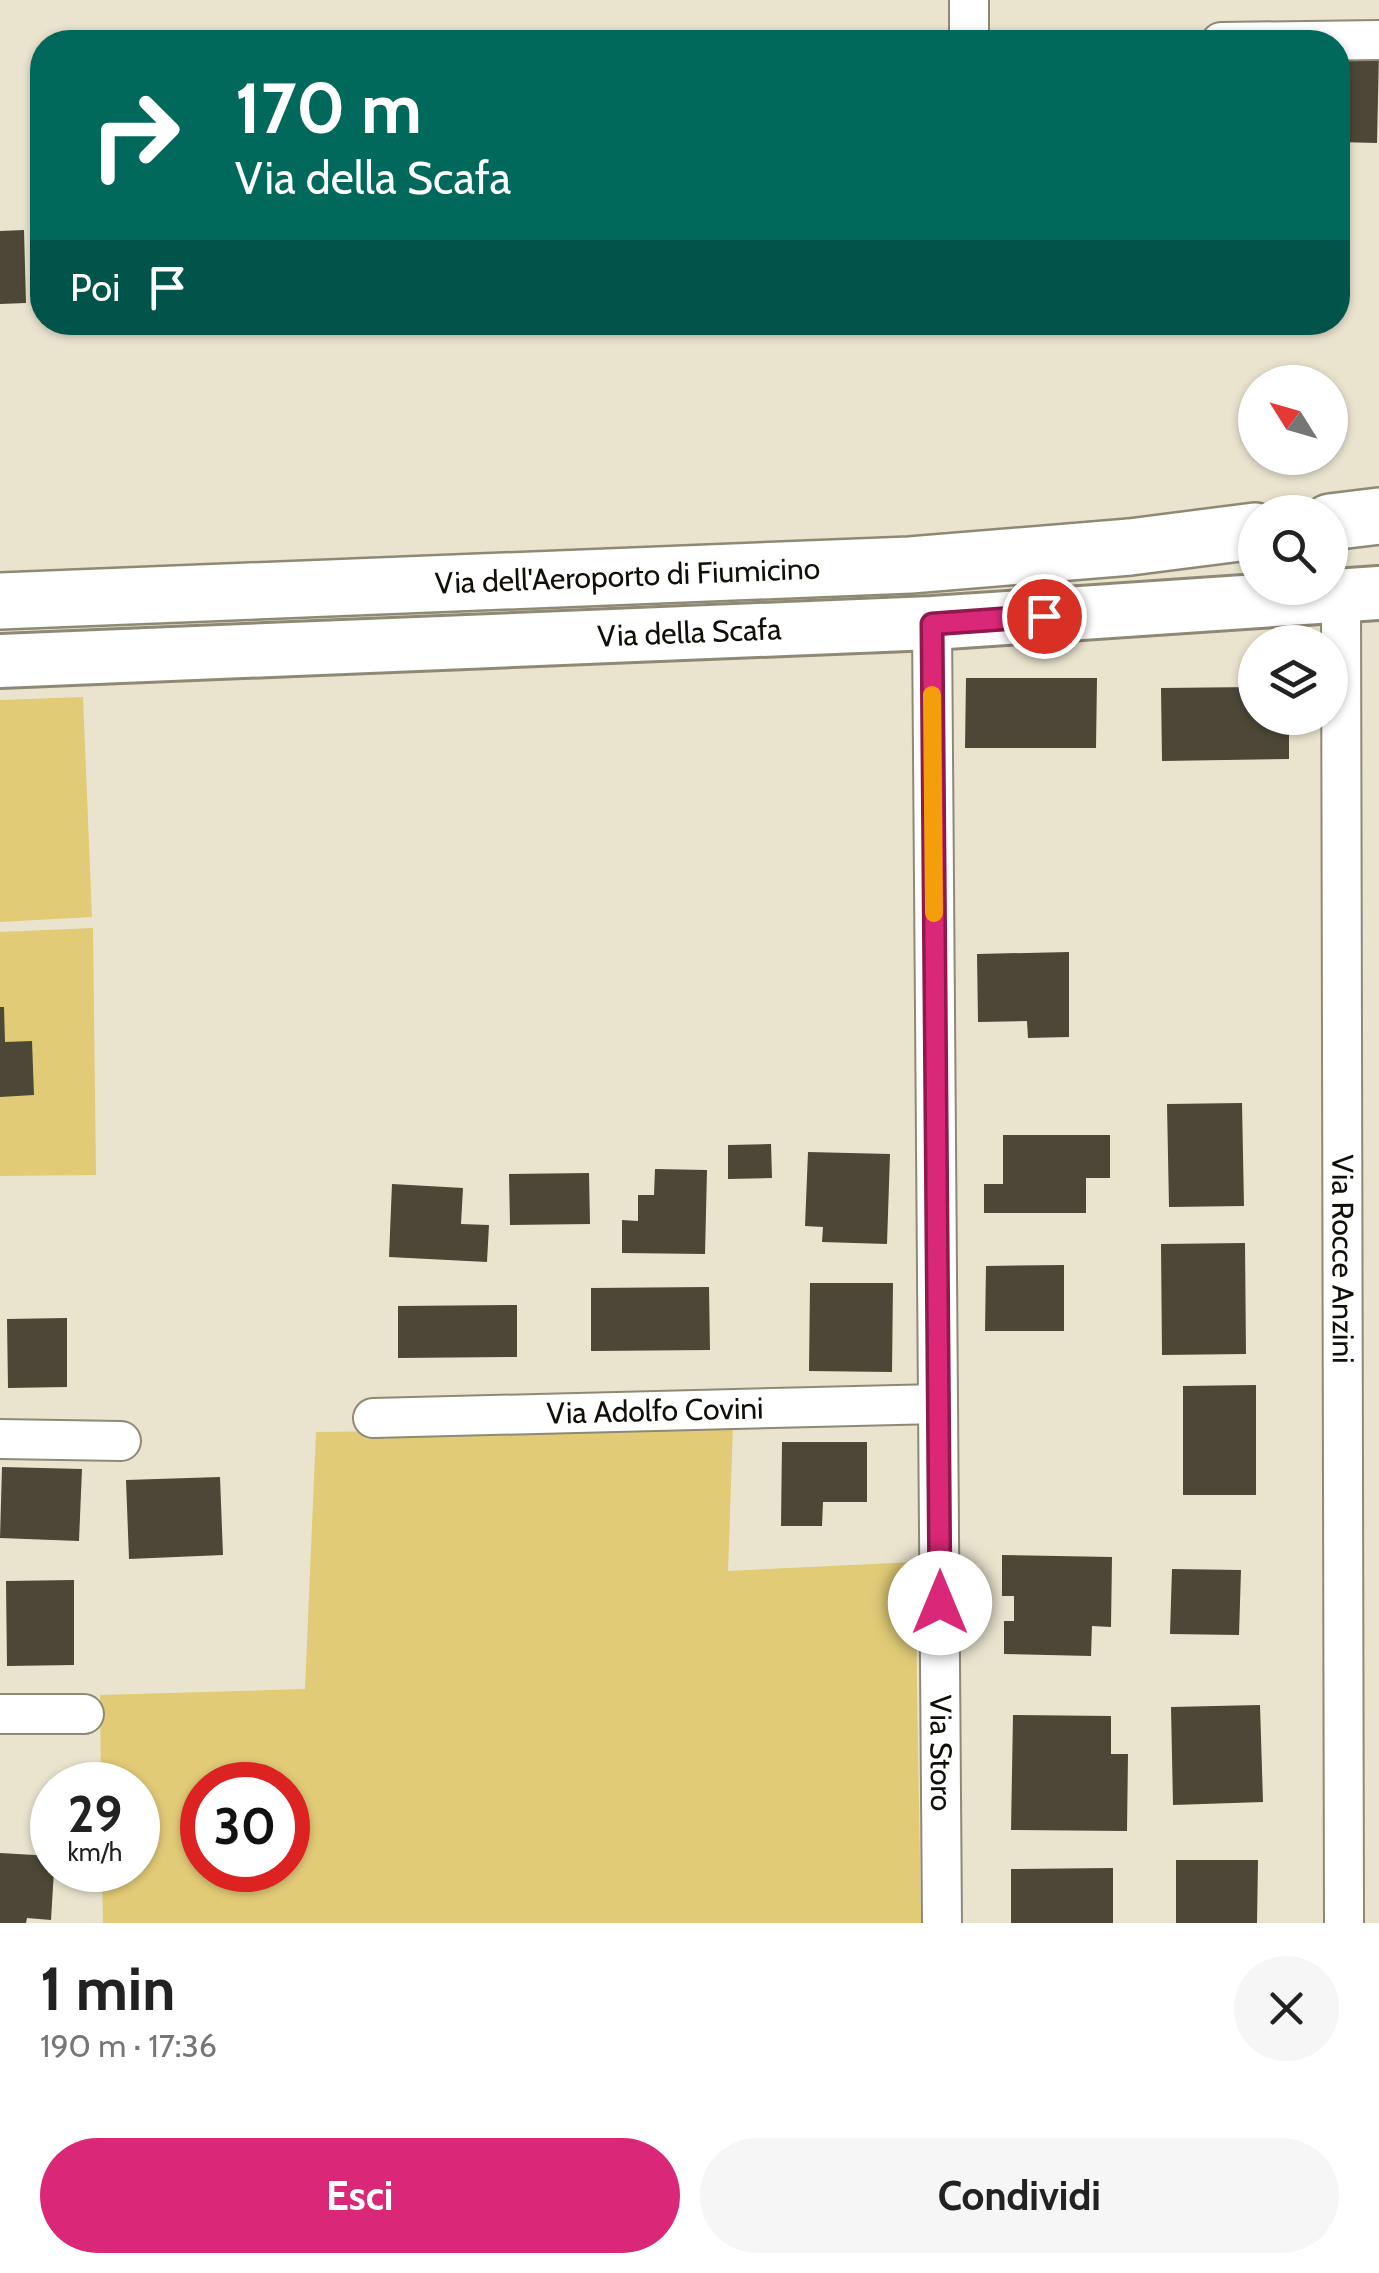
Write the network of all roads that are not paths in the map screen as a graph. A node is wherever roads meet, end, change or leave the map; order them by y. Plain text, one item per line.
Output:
1 (969, 0) edge
2 (969, 30) edge
3 (1350, 40) edge
4 (1379, 40) edge
5 (1379, 516) edge
6 (1348, 520) edge
7 (1238, 533) edge
8 (1360, 595) edge
9 (0, 601) edge
10 (932, 624) junction
11 (0, 662) edge
12 (938, 1404) junction
13 (374, 1418) dead end
14 (0, 1440) edge
15 (121, 1441) dead end
16 (0, 1714) edge
17 (84, 1714) dead end
18 (942, 1923) edge
19 (1344, 1923) edge

1 - 2 street
3 - 4 street
5 - 6 main road
7 - 9 main road, Via dell'Aeroporto di Fiumicino
8 - 10 street, Via della Scafa
8 - 19 street, Via Rocce Anzini
10 - 11 street, Via della Scafa
10 - 12 street, Via Storo
12 - 13 street, Via Adolfo Covini
12 - 18 street, Via Storo
14 - 15 street
16 - 17 street

